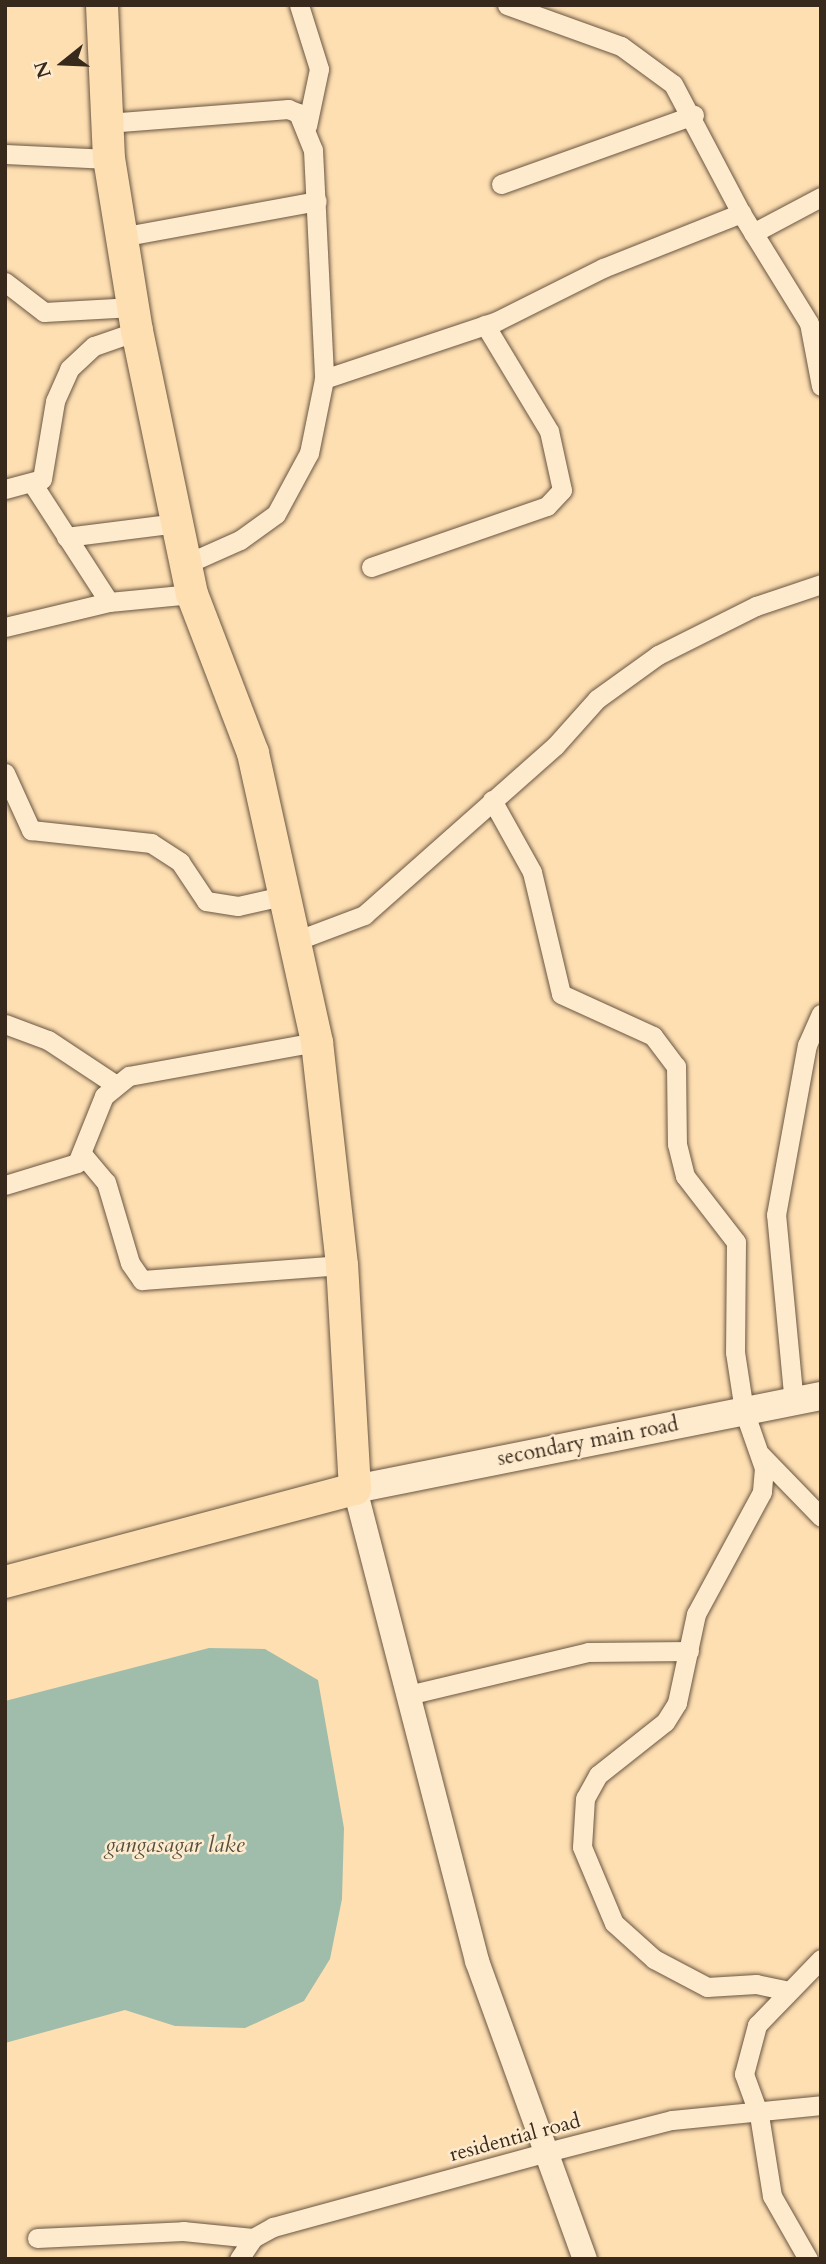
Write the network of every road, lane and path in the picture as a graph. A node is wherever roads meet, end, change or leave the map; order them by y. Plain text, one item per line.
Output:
1 (102, 5) edge
2 (299, 5) edge
3 (507, 5) edge
4 (526, 8) edge
5 (694, 116) junction
6 (107, 123) junction
7 (307, 126) junction
8 (5, 154) edge
9 (109, 159) junction
10 (501, 184) dead end
11 (821, 197) edge
12 (317, 201) junction
13 (741, 213) junction
14 (753, 233) junction
15 (121, 237) junction
16 (5, 282) edge
17 (135, 319) junction
18 (485, 325) junction
19 (324, 379) junction
20 (821, 386) edge
21 (34, 486) junction
22 (5, 489) edge
23 (177, 523) junction
24 (66, 537) junction
25 (186, 564) junction
26 (371, 566) dead end
27 (821, 584) edge
28 (192, 594) junction
29 (109, 602) junction
30 (5, 627) edge
31 (5, 773) edge
32 (492, 800) junction
33 (287, 895) junction
34 (298, 940) junction
35 (821, 1014) edge
36 (5, 1024) edge
37 (317, 1042) junction
38 (116, 1085) junction
39 (83, 1155) junction
40 (5, 1185) edge
41 (342, 1265) junction
42 (821, 1396) edge
43 (794, 1404) junction
44 (744, 1411) junction
45 (760, 1453) junction
46 (355, 1489) junction
47 (821, 1517) edge
48 (5, 1582) edge
49 (689, 1651) junction
50 (408, 1695) junction
51 (821, 1959) edge
52 (788, 1990) junction
53 (821, 2105) edge
54 (759, 2116) junction
55 (547, 2152) junction
56 (37, 2238) dead end
57 (253, 2238) junction
58 (239, 2259) edge
59 (585, 2259) edge
60 (808, 2259) edge

1 - 6 main road
2 - 7 street
3 - 4 street
4 - 5 street
5 - 10 street
5 - 13 street
6 - 7 street
6 - 9 main road
7 - 12 street
8 - 9 street
9 - 15 main road
11 - 14 street
12 - 15 street
12 - 19 street
13 - 14 street
13 - 18 street
14 - 20 street
15 - 17 main road
16 - 17 street
17 - 21 street
17 - 23 main road
18 - 19 street
18 - 26 street
19 - 25 street
21 - 22 street
21 - 24 street
23 - 24 street
23 - 25 main road
24 - 29 street
25 - 28 main road
27 - 32 street
28 - 29 street
28 - 33 main road
29 - 30 street
31 - 33 street
32 - 34 street
32 - 44 street
33 - 34 main road
34 - 37 main road
35 - 43 street
36 - 38 street
37 - 38 street
37 - 41 main road
38 - 39 street
39 - 40 street
39 - 41 street
41 - 46 main road
42 - 43 main road, secondary main road
43 - 44 main road, secondary main road
44 - 45 street
44 - 46 main road, secondary main road
45 - 47 street
45 - 49 street
46 - 48 main road
46 - 50 street
49 - 50 street
49 - 52 street
50 - 55 street
51 - 52 street
52 - 54 street
53 - 54 street, residential road
54 - 55 street, residential road
54 - 60 street
55 - 57 street, residential road
55 - 59 street
56 - 57 street
57 - 58 street

